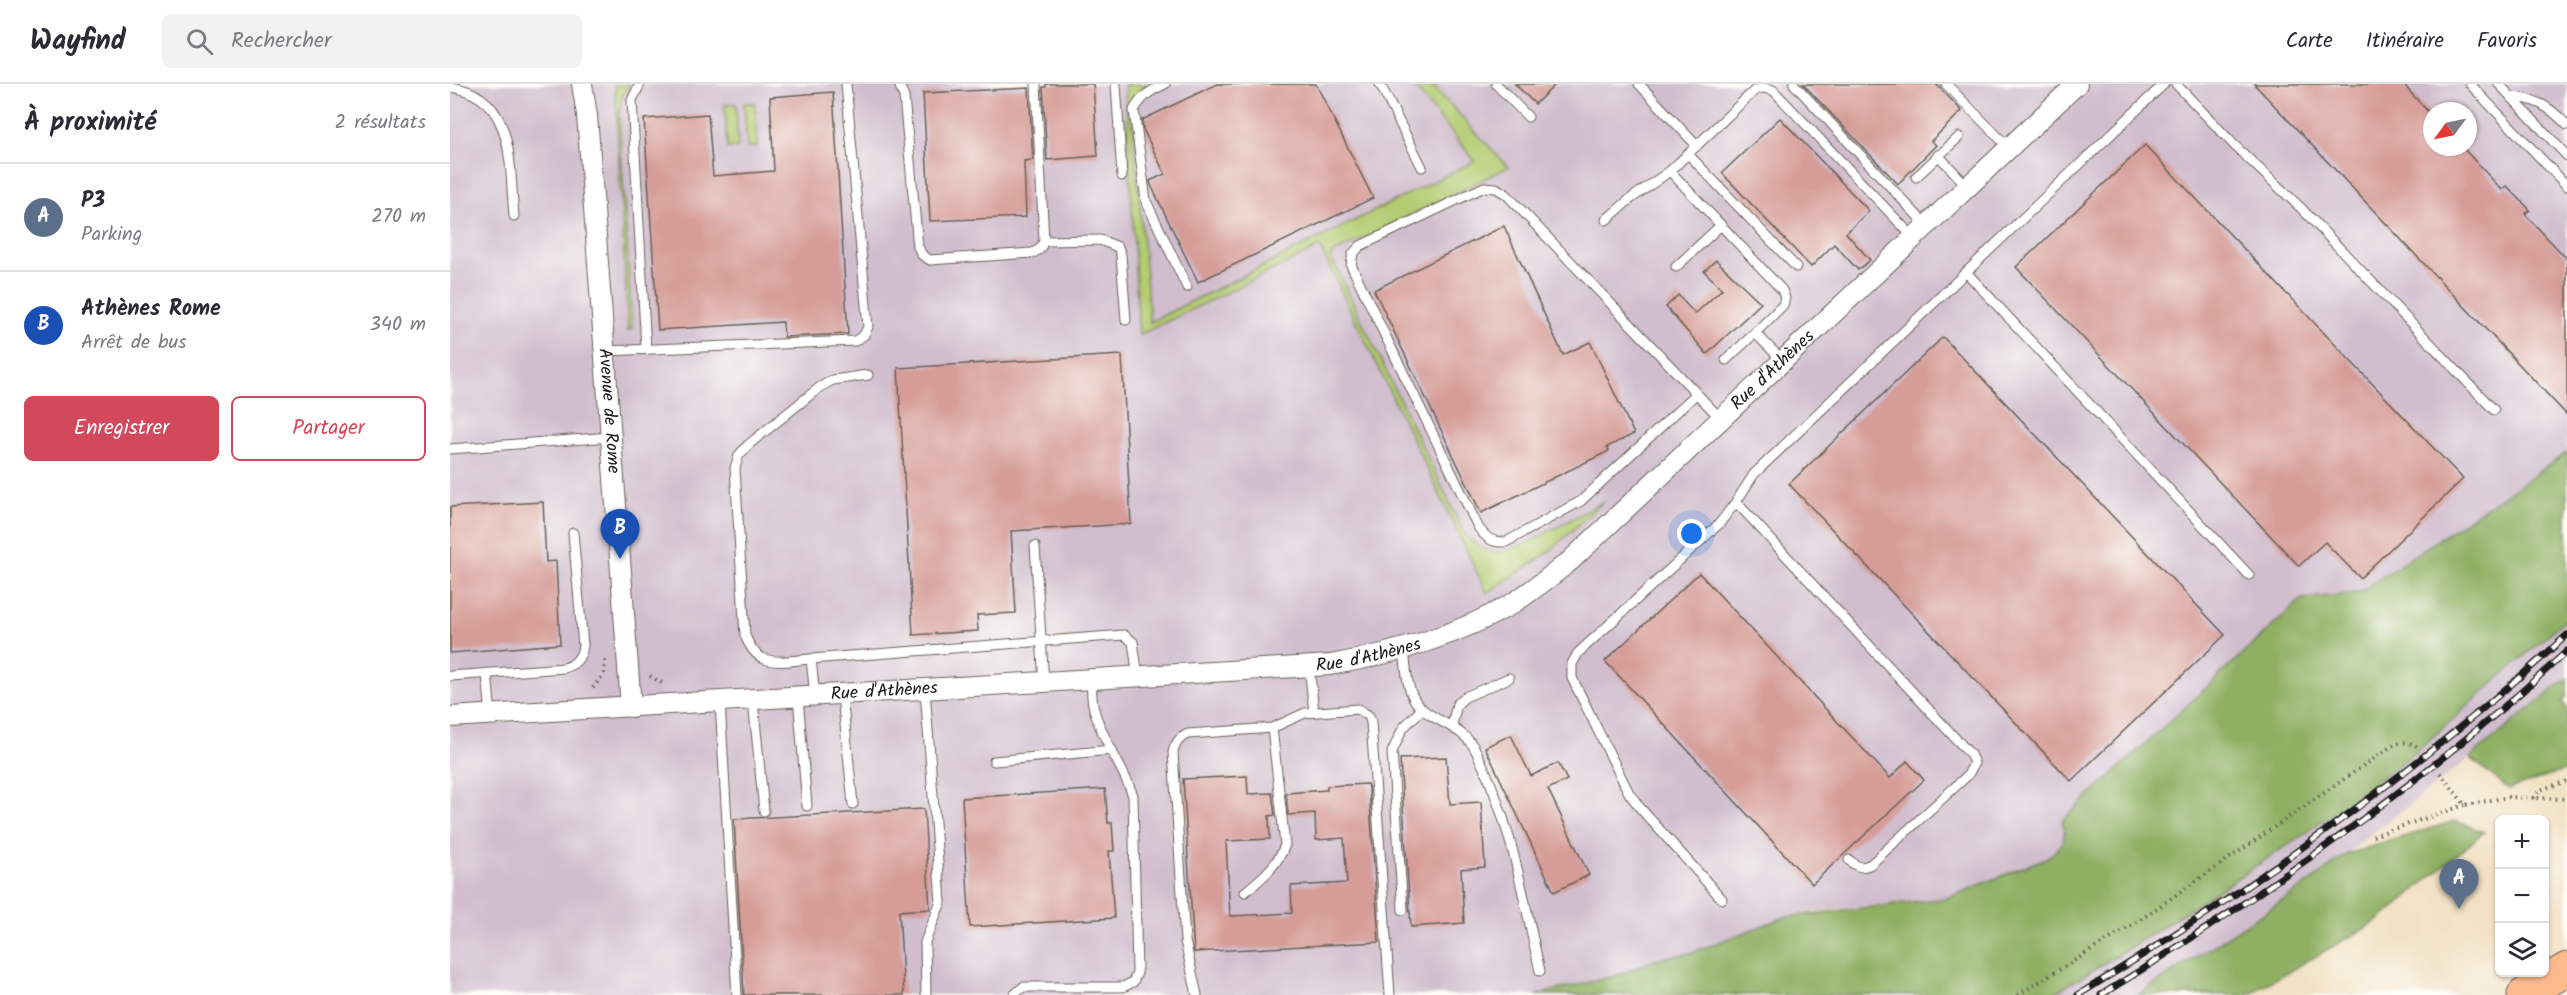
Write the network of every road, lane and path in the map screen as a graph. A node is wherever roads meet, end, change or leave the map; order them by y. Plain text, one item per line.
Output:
1 (582, 84) edge
2 (594, 84) edge
3 (640, 84) edge
4 (846, 84) edge
5 (899, 84) edge
6 (1036, 84) edge
7 (1116, 84) edge
8 (1165, 84) edge
9 (1380, 84) edge
10 (1496, 84) edge
11 (1639, 84) edge
12 (1794, 84) edge
13 (1946, 84) edge
14 (2077, 84) edge
15 (2164, 84) edge
16 (2176, 84) edge
17 (2470, 84) edge
18 (2499, 84) edge
19 (450, 87) edge
20 (2511, 97) junction
21 (587, 115) junction
22 (1528, 117) dead end
23 (2567, 125) edge
24 (1959, 137) dead end
25 (1697, 146) junction
26 (2008, 148) junction
27 (1688, 154) junction
28 (1938, 155) junction
29 (2567, 156) edge
30 (1422, 167) dead end
31 (1670, 171) junction
32 (1122, 176) dead end
33 (1916, 177) dead end
34 (2567, 186) edge
35 (1968, 187) junction
36 (514, 216) dead end
37 (1606, 220) dead end
38 (1721, 225) junction
39 (1920, 232) junction
40 (1044, 241) junction
41 (1676, 267) dead end
42 (1796, 267) dead end
43 (1966, 272) junction
44 (1187, 287) dead end
45 (1126, 320) dead end
46 (1755, 333) junction
47 (646, 349) junction
48 (605, 351) junction
49 (1726, 360) dead end
50 (1783, 361) junction
51 (868, 375) dead end
52 (1696, 394) junction
53 (2494, 410) dead end
54 (1721, 419) junction
55 (611, 437) junction
56 (450, 449) edge
57 (1736, 502) junction
58 (573, 533) dead end
59 (1035, 546) dead end
60 (2249, 575) dead end
61 (1041, 641) junction
62 (1404, 649) junction
63 (811, 659) junction
64 (1309, 666) junction
65 (645, 670) dead end
66 (487, 674) junction
67 (450, 676) edge
68 (1138, 677) junction
69 (1509, 678) dead end
70 (1091, 680) junction
71 (1044, 683) junction
72 (666, 685) dead end
73 (925, 690) junction
74 (842, 695) junction
75 (806, 697) junction
76 (753, 700) junction
77 (720, 702) junction
78 (631, 707) junction
79 (1422, 710) junction
80 (1314, 712) junction
81 (491, 715) junction
82 (450, 717) edge
83 (1452, 726) junction
84 (1272, 728) junction
85 (2420, 749) dead end
86 (1112, 750) junction
87 (994, 761) dead end
88 (2440, 773) dead end
89 (2567, 782) edge
90 (2534, 798) junction
91 (2567, 799) edge
92 (853, 804) dead end
93 (2465, 805) junction
94 (807, 806) dead end
95 (764, 811) dead end
96 (2373, 836) dead end
97 (1849, 860) dead end
98 (1245, 892) dead end
99 (1722, 899) dead end
100 (1403, 910) dead end
101 (2567, 969) edge
102 (1540, 971) dead end
103 (737, 995) edge
104 (926, 995) edge
105 (1014, 995) edge
106 (1197, 995) edge
107 (1390, 995) edge
108 (2018, 995) edge
109 (2524, 995) edge

1 - 21 street, Avenue de Rome
2 - 21 street, Avenue de Rome
3 - 47 lane
4 - 47 lane
5 - 40 lane
6 - 40 lane
7 - 32 lane
8 - 44 lane
9 - 30 lane
10 - 22 lane
11 - 25 lane
12 - 39 lane
13 - 26 lane
14 - 26 street, Rue d'Athènes
15 - 43 lane
16 - 53 lane
17 - 34 lane
18 - 20 lane
19 - 36 lane
20 - 23 lane
20 - 29 lane
21 - 48 street, Avenue de Rome
24 - 28 lane
25 - 27 lane
25 - 39 lane
26 - 35 street, Rue d'Athènes
27 - 31 lane
27 - 42 lane
28 - 33 lane
28 - 35 lane
31 - 37 lane
31 - 38 lane
35 - 39 street, Rue d'Athènes
38 - 41 lane
38 - 46 lane
39 - 50 street, Rue d'Athènes
40 - 45 lane
43 - 57 lane
43 - 60 lane
46 - 49 lane
46 - 50 lane
47 - 48 lane
48 - 55 street, Avenue de Rome
50 - 54 street, Rue d'Athènes
51 - 63 lane
52 - 52 lane
52 - 54 lane
54 - 62 street, Rue d'Athènes
55 - 56 lane
55 - 78 street, Avenue de Rome
57 - 97 lane
57 - 99 lane
58 - 66 lane
59 - 61 lane
61 - 63 lane
61 - 68 lane
61 - 71 lane
62 - 64 street, Rue d'Athènes
62 - 79 lane
63 - 75 lane
64 - 68 street, Rue d'Athènes
64 - 80 lane
65 - 72 path
66 - 67 lane
66 - 81 lane
68 - 70 street, Rue d'Athènes
69 - 83 lane
70 - 71 street, Rue d'Athènes
70 - 86 lane
71 - 73 street, Rue d'Athènes
73 - 74 street, Rue d'Athènes
73 - 104 lane
74 - 75 street, Rue d'Athènes
74 - 92 lane
75 - 76 street, Rue d'Athènes
75 - 94 lane
76 - 77 street, Rue d'Athènes
76 - 95 lane
77 - 78 street, Rue d'Athènes
77 - 103 lane
78 - 81 street, Rue d'Athènes
79 - 83 lane
79 - 100 lane
80 - 84 lane
80 - 107 lane
81 - 82 street, Rue d'Athènes
83 - 102 lane
84 - 98 lane
84 - 106 lane
85 - 108 path
86 - 87 lane
86 - 105 lane
88 - 93 path
89 - 90 path
90 - 91 path
90 - 93 path
93 - 96 path
101 - 109 highway

